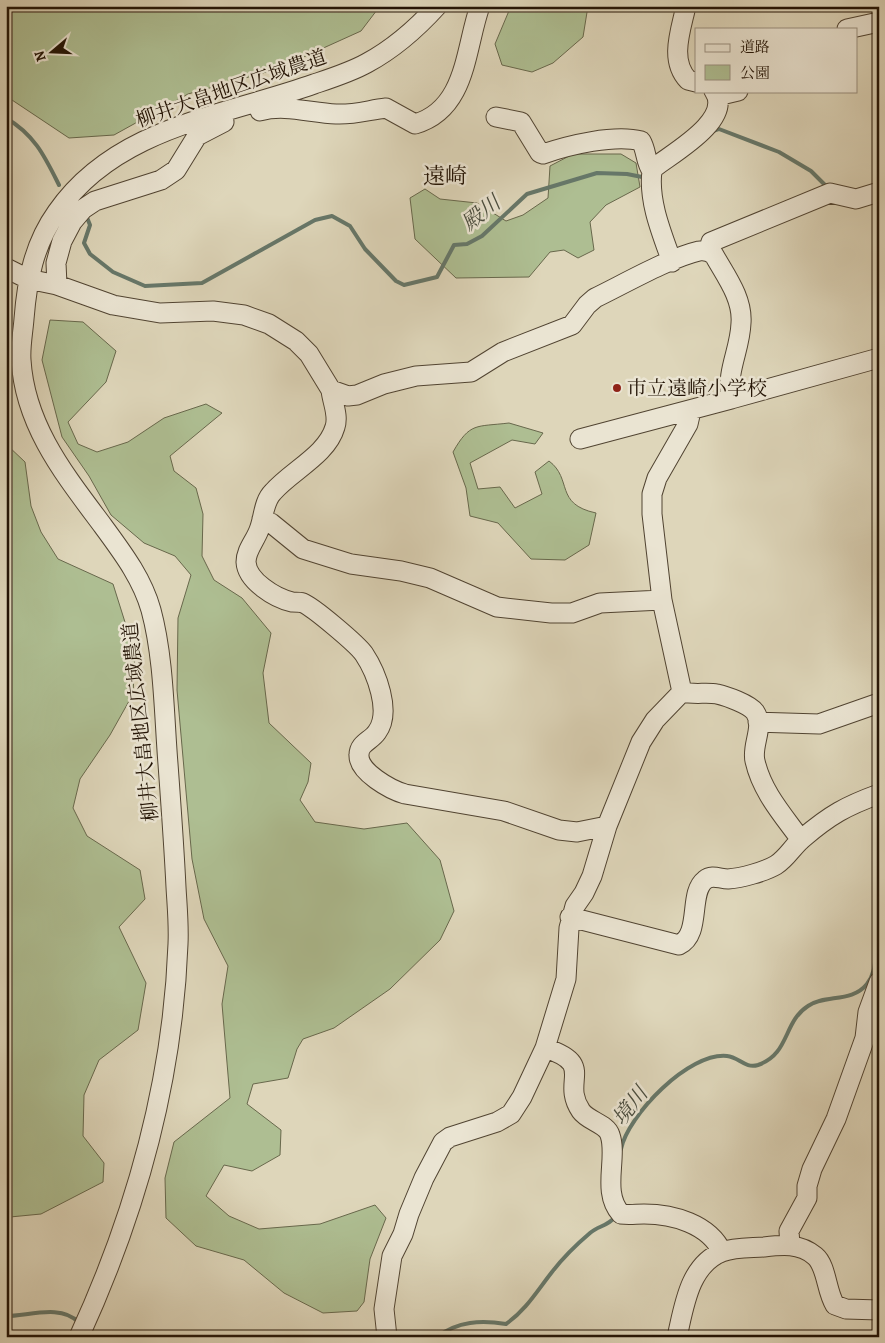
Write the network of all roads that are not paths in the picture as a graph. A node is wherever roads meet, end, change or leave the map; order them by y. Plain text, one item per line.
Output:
1 (437, 6) edge
2 (480, 6) edge
3 (686, 6) edge
4 (879, 22) edge
5 (852, 28) edge
6 (695, 82) edge
7 (731, 92) edge
8 (716, 94) edge
9 (496, 118) dead end
10 (652, 171) junction
11 (879, 192) edge
12 (708, 251) junction
13 (672, 262) junction
14 (6, 268) edge
15 (28, 280) junction
16 (57, 285) junction
17 (879, 358) edge
18 (331, 390) junction
19 (731, 400) junction
20 (691, 411) junction
21 (580, 439) dead end
22 (262, 519) junction
23 (662, 600) junction
24 (682, 692) junction
25 (879, 703) edge
26 (758, 722) junction
27 (879, 794) edge
28 (608, 826) junction
29 (801, 840) junction
30 (570, 917) junction
31 (879, 982) edge
32 (545, 1048) junction
33 (790, 1245) junction
34 (722, 1252) junction
35 (879, 1310) edge
36 (79, 1337) edge
37 (387, 1337) edge
38 (677, 1337) edge

1 - 15 street, 柳井大畠地区広域農道
2 - 16 street
3 - 6 street
4 - 5 street
7 - 8 street
8 - 10 street
9 - 10 street
10 - 13 street
11 - 12 street
12 - 13 street
12 - 19 street
13 - 18 street
14 - 15 street
15 - 16 street
15 - 36 street, 柳井大畠地区広域農道
16 - 18 street
17 - 19 street
18 - 22 street
19 - 20 street
20 - 21 street
20 - 23 street
22 - 23 street
22 - 28 street
23 - 24 street
24 - 26 street
24 - 28 street
25 - 26 street
26 - 29 street
27 - 29 street
28 - 30 street
29 - 30 street
30 - 32 street
31 - 33 street
32 - 34 street
32 - 37 street
33 - 34 street
33 - 35 street
34 - 38 street

